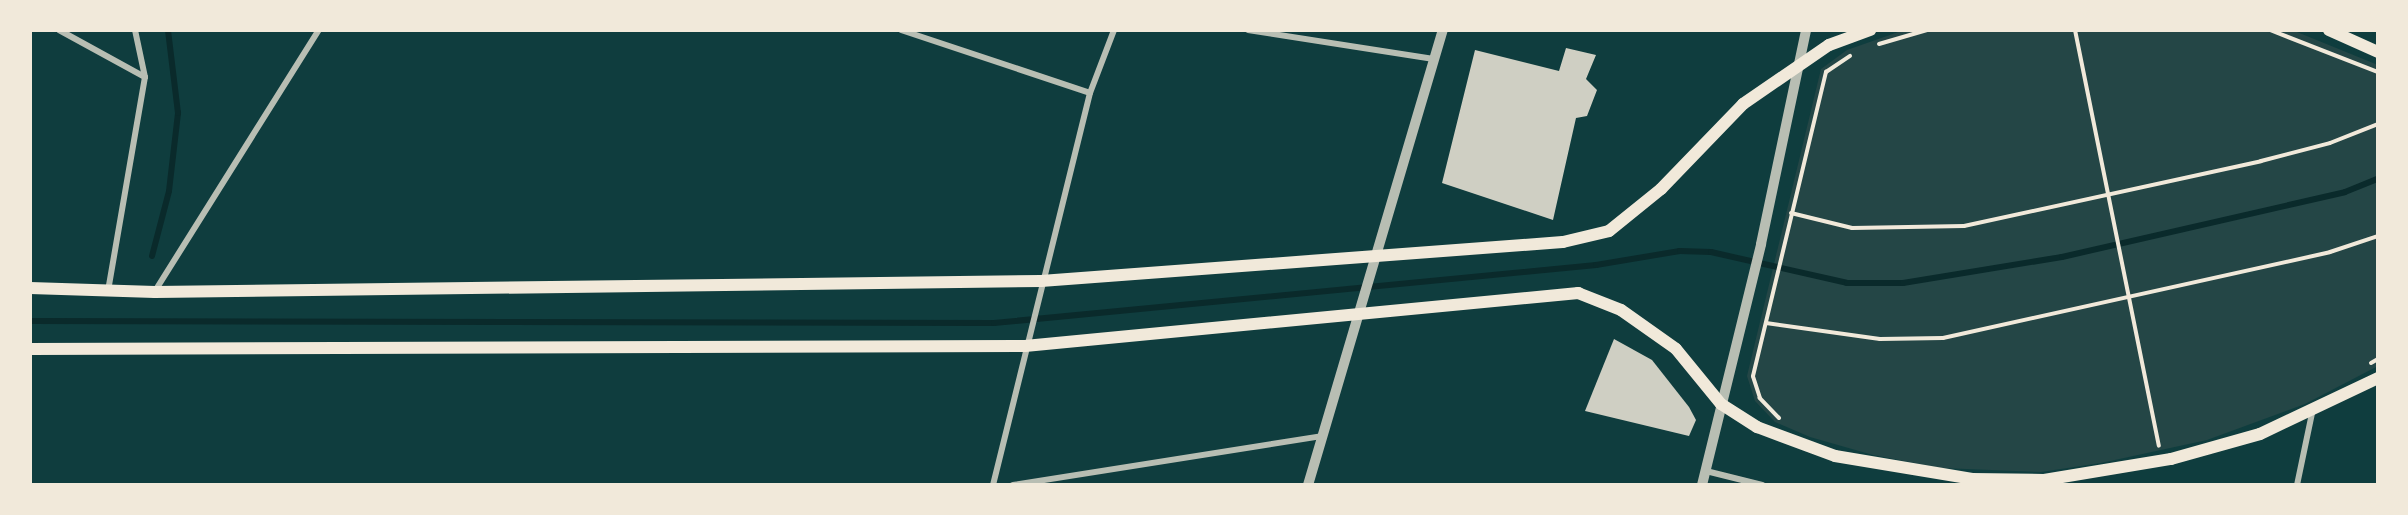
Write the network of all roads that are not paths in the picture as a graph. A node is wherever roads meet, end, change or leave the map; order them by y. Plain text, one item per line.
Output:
1 (59, 30) edge
2 (135, 30) edge
3 (319, 30) edge
4 (901, 30) edge
5 (1114, 30) edge
6 (1248, 30) edge
7 (1443, 30) edge
8 (1806, 30) edge
9 (1870, 30) edge
10 (2329, 30) edge
11 (2378, 52) edge
12 (1434, 59) junction
13 (1797, 66) junction
14 (145, 77) junction
15 (1090, 93) junction
16 (1374, 259) junction
17 (1041, 281) junction
18 (30, 288) edge
19 (108, 291) junction
20 (155, 292) junction
21 (1358, 312) junction
22 (1025, 346) junction
23 (30, 349) edge
24 (2378, 378) edge
25 (1721, 404) junction
26 (2312, 413) junction
27 (1323, 436) junction
28 (1706, 471) junction
29 (2025, 482) edge
30 (993, 485) edge
31 (1013, 485) edge
32 (1308, 485) edge
33 (1702, 485) edge
34 (1762, 485) edge
35 (2297, 485) edge

1 - 14 street
2 - 14 street
3 - 20 street
4 - 15 street
5 - 15 street
6 - 12 street
7 - 12 street
8 - 13 street
9 - 13 main road
10 - 11 main road
12 - 16 street
13 - 16 main road
13 - 25 street
14 - 19 street
15 - 17 street
16 - 17 main road
16 - 21 street
17 - 20 main road
17 - 22 street
18 - 19 main road
19 - 20 main road
21 - 22 main road
21 - 25 main road
21 - 27 street
22 - 23 main road
22 - 30 street
24 - 26 main road
25 - 28 street
25 - 29 main road
26 - 29 main road
26 - 35 street
27 - 31 street
27 - 32 street
28 - 33 street
28 - 34 street

